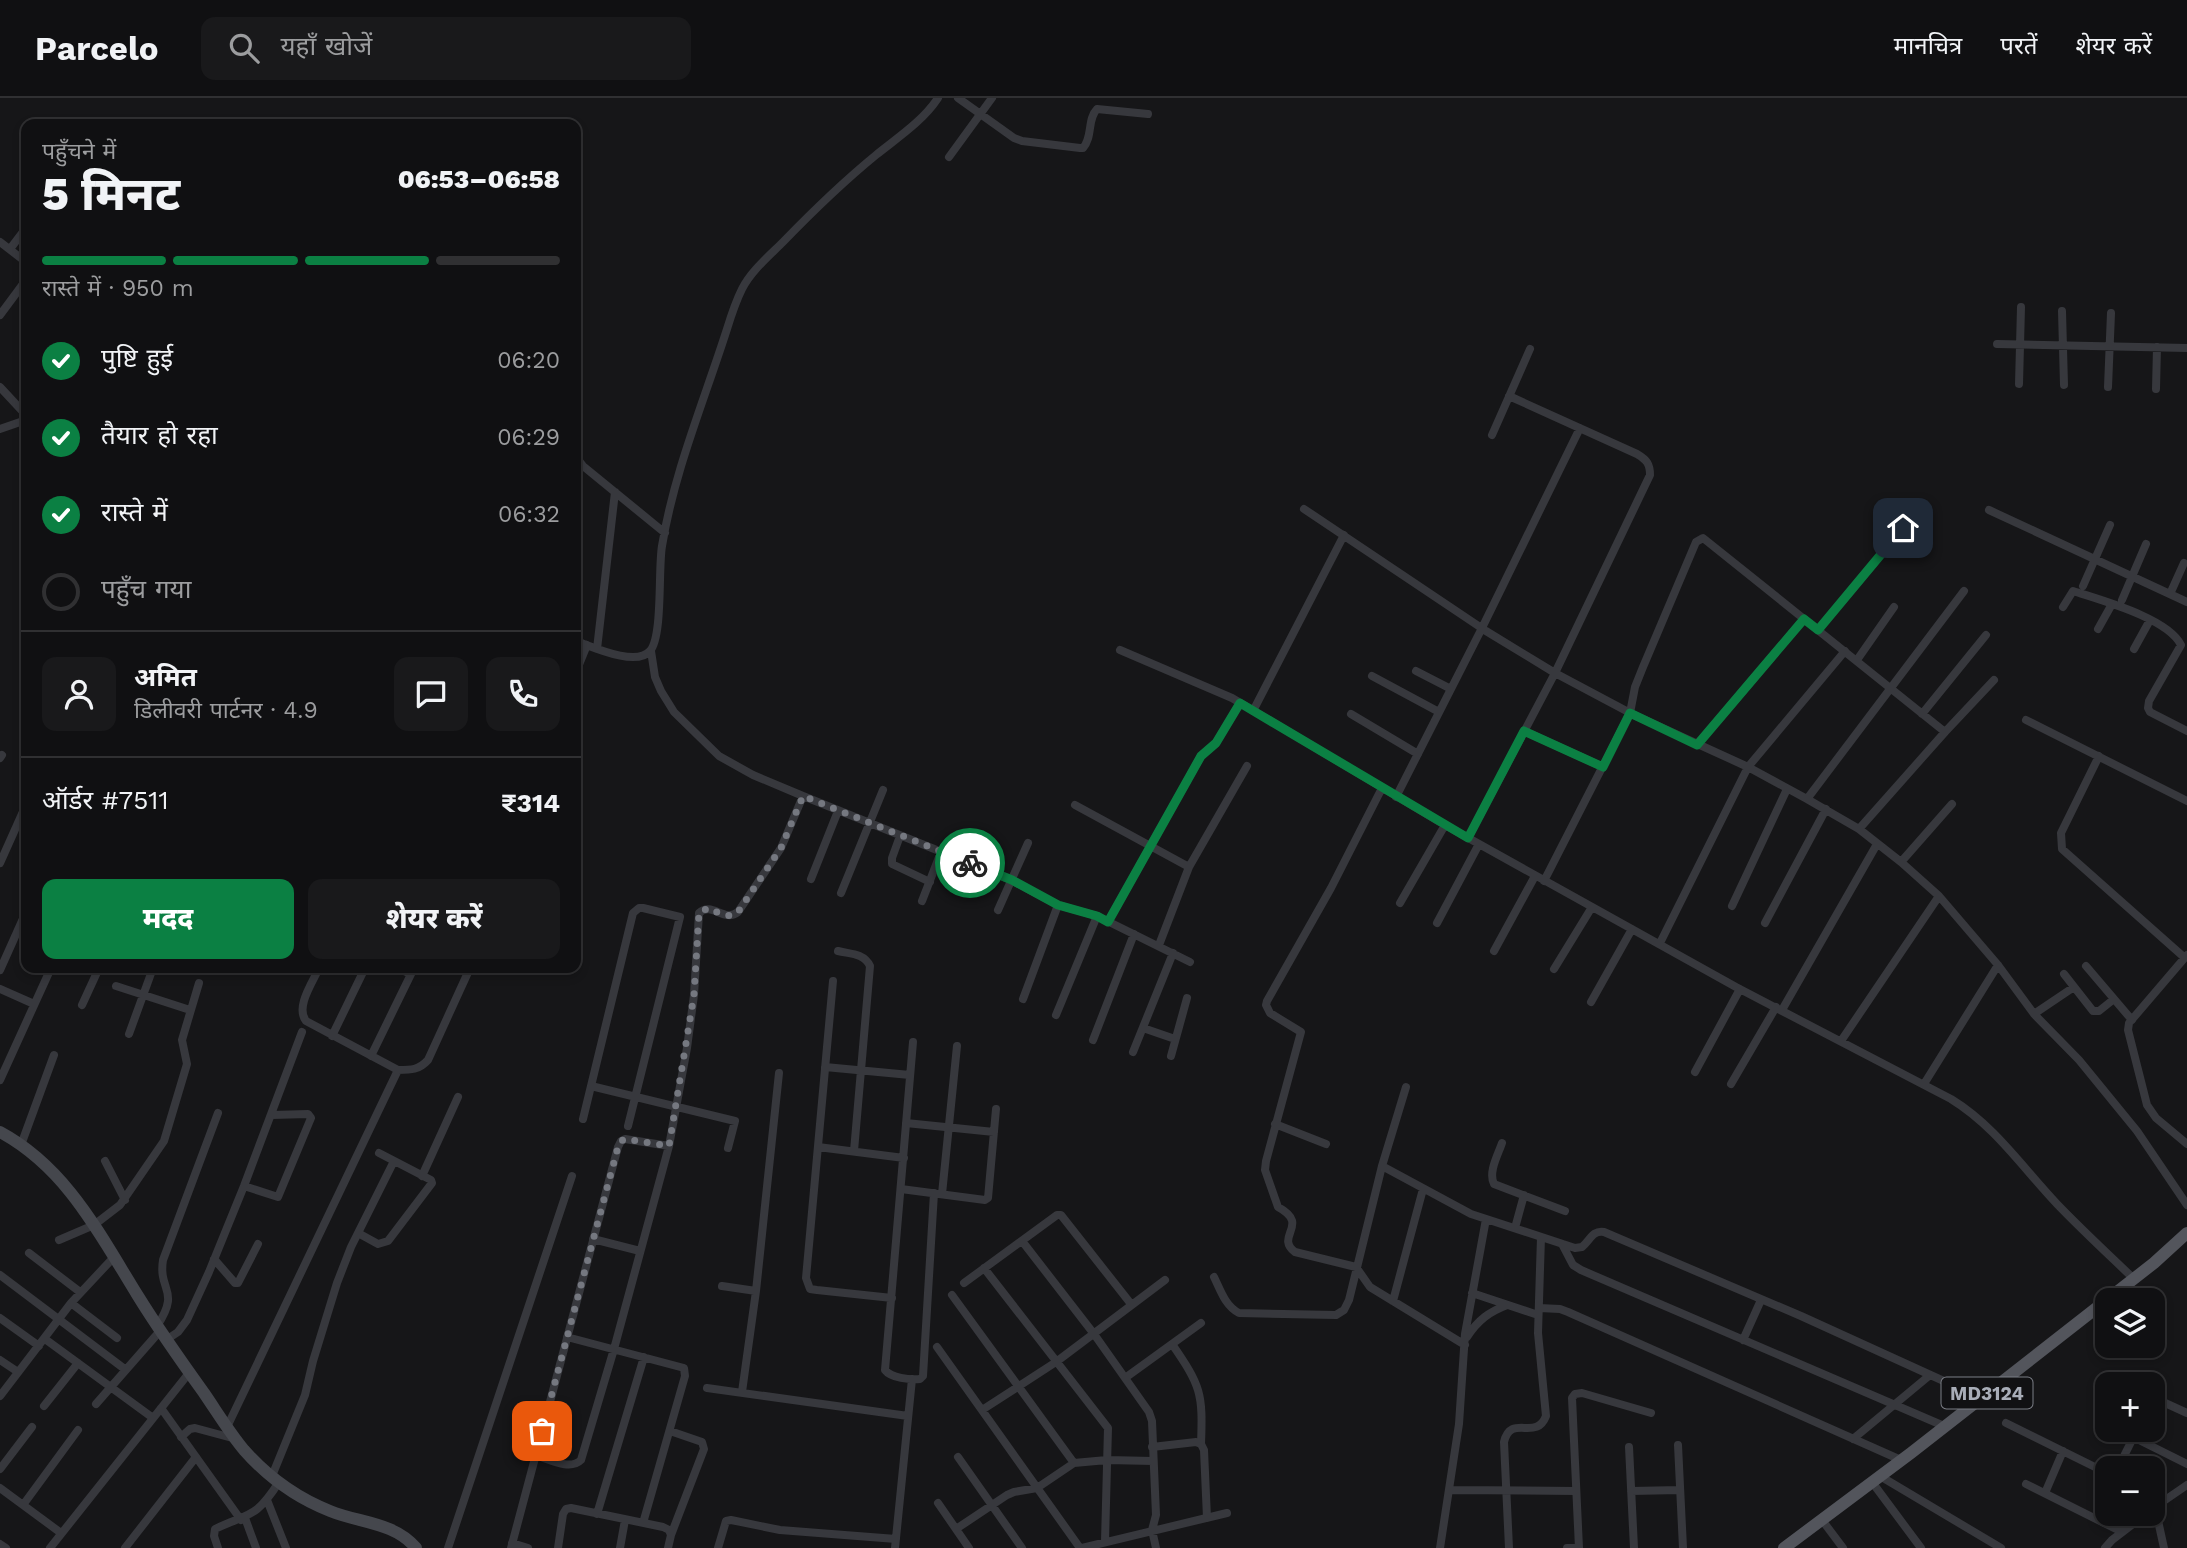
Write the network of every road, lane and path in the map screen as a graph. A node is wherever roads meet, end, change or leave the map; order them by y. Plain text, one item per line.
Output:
1 (938, 98) edge
2 (958, 98) edge
3 (992, 98) edge
4 (981, 114) junction
5 (1148, 114) dead end
6 (949, 157) dead end
7 (21, 235) edge
8 (0, 242) edge
9 (10, 249) junction
10 (21, 258) edge
11 (21, 287) edge
12 (2021, 307) dead end
13 (2062, 311) dead end
14 (2111, 313) dead end
15 (0, 315) edge
16 (1997, 344) dead end
17 (2020, 345) junction
18 (2063, 345) junction
19 (2110, 346) junction
20 (2157, 347) junction
21 (2187, 348) edge
22 (1530, 349) dead end
23 (2019, 384) dead end
24 (2064, 385) dead end
25 (0, 387) edge
26 (2108, 387) dead end
27 (2156, 389) dead end
28 (1509, 396) junction
29 (21, 410) edge
30 (21, 423) edge
31 (1580, 428) junction
32 (0, 429) edge
33 (1492, 435) dead end
34 (581, 462) edge
35 (615, 492) junction
36 (1920, 508) dead end
37 (1304, 509) dead end
38 (1989, 510) dead end
39 (2110, 525) dead end
40 (665, 533) junction
41 (1344, 535) junction
42 (2146, 544) dead end
43 (2095, 559) junction
44 (2184, 563) dead end
45 (2132, 577) junction
46 (2083, 586) dead end
47 (1964, 591) dead end
48 (2170, 594) junction
49 (2122, 600) dead end
50 (2187, 602) edge
51 (2112, 604) junction
52 (1894, 607) dead end
53 (2063, 607) dead end
54 (1804, 619) junction
55 (2151, 620) junction
56 (1482, 628) junction
57 (2098, 629) dead end
58 (1818, 630) junction
59 (1986, 635) dead end
60 (581, 643) edge
61 (587, 645) junction
62 (597, 649) junction
63 (2134, 649) dead end
64 (1120, 650) dead end
65 (651, 651) junction
66 (1845, 651) junction
67 (581, 660) edge
68 (1857, 660) junction
69 (1416, 671) dead end
70 (1555, 673) junction
71 (1372, 676) dead end
72 (1994, 680) dead end
73 (1891, 687) junction
74 (1451, 689) junction
75 (1240, 703) junction
76 (1253, 711) junction
77 (1439, 712) junction
78 (1630, 713) junction
79 (1351, 714) dead end
80 (1922, 714) junction
81 (2026, 720) dead end
82 (1524, 731) junction
83 (2187, 731) edge
84 (1944, 732) junction
85 (1697, 745) junction
86 (1418, 754) junction
87 (2099, 756) junction
88 (1247, 766) dead end
89 (1603, 767) junction
90 (1748, 767) junction
91 (1382, 788) junction
92 (1787, 789) junction
93 (883, 790) dead end
94 (803, 796) junction
95 (1396, 797) junction
96 (1807, 799) junction
97 (2187, 801) edge
98 (1952, 804) dead end
99 (1075, 805) dead end
100 (1826, 809) junction
101 (838, 811) junction
102 (21, 816) edge
103 (869, 824) junction
104 (1445, 825) junction
105 (1859, 829) junction
106 (900, 836) junction
107 (1468, 838) junction
108 (1028, 843) dead end
109 (1479, 844) junction
110 (1877, 844) junction
111 (1149, 846) junction
112 (941, 852) junction
113 (1901, 862) junction
114 (0, 863) edge
115 (1189, 867) junction
116 (1535, 876) junction
117 (811, 879) dead end
118 (1012, 880) junction
119 (1544, 881) junction
120 (929, 882) junction
121 (841, 892) dead end
122 (1939, 896) junction
123 (922, 901) dead end
124 (1401, 903) dead end
125 (1058, 905) junction
126 (1732, 906) dead end
127 (1592, 907) junction
128 (998, 910) dead end
129 (1097, 916) junction
130 (1108, 922) junction
131 (1765, 922) dead end
132 (21, 923) edge
133 (1437, 923) dead end
134 (1632, 929) junction
135 (1134, 934) junction
136 (1660, 943) junction
137 (1159, 946) junction
138 (838, 951) dead end
139 (1494, 951) dead end
140 (1173, 953) junction
141 (2186, 956) edge
142 (1191, 962) dead end
143 (1998, 965) junction
144 (2086, 966) dead end
145 (0, 970) edge
146 (1554, 970) dead end
147 (49, 973) edge
148 (97, 973) edge
149 (151, 973) edge
150 (317, 973) edge
151 (363, 973) edge
152 (412, 973) edge
153 (468, 973) edge
154 (2064, 974) dead end
155 (833, 981) dead end
156 (199, 983) dead end
157 (116, 986) dead end
158 (2074, 986) junction
159 (0, 989) edge
160 (1740, 989) junction
161 (143, 995) junction
162 (1187, 998) dead end
163 (1023, 999) dead end
164 (2114, 999) junction
165 (1591, 1003) dead end
166 (34, 1004) junction
167 (82, 1005) dead end
168 (1779, 1009) junction
169 (190, 1010) junction
170 (2034, 1014) junction
171 (1056, 1015) dead end
172 (2132, 1020) junction
173 (1143, 1028) junction
174 (302, 1032) dead end
175 (129, 1034) dead end
176 (332, 1036) junction
177 (1175, 1039) junction
178 (1093, 1040) dead end
179 (1841, 1041) junction
180 (913, 1042) dead end
181 (957, 1046) dead end
182 (1133, 1052) dead end
183 (54, 1055) dead end
184 (371, 1056) junction
185 (1171, 1056) dead end
186 (825, 1067) junction
187 (398, 1070) junction
188 (861, 1070) junction
189 (1695, 1072) dead end
190 (779, 1073) dead end
191 (910, 1075) junction
192 (0, 1080) edge
193 (1731, 1084) dead end
194 (1924, 1084) junction
195 (591, 1086) junction
196 (1406, 1087) dead end
197 (458, 1097) dead end
198 (635, 1097) junction
199 (676, 1107) junction
200 (996, 1110) dead end
201 (218, 1113) dead end
202 (272, 1115) junction
203 (583, 1119) dead end
204 (906, 1123) junction
205 (1275, 1125) junction
206 (628, 1126) dead end
207 (950, 1127) junction
208 (0, 1132) edge
209 (994, 1132) junction
210 (1502, 1143) dead end
211 (21, 1144) junction
212 (1326, 1144) dead end
213 (2187, 1144) edge
214 (669, 1146) junction
215 (818, 1147) junction
216 (728, 1149) dead end
217 (854, 1151) junction
218 (379, 1153) dead end
219 (904, 1158) junction
220 (105, 1161) dead end
221 (394, 1161) junction
222 (1382, 1166) junction
223 (422, 1176) junction
224 (572, 1176) dead end
225 (244, 1186) junction
226 (901, 1189) junction
227 (1423, 1189) junction
228 (938, 1193) junction
229 (1524, 1195) junction
230 (125, 1200) junction
231 (2187, 1205) edge
232 (1565, 1211) dead end
233 (1486, 1219) junction
234 (94, 1225) junction
235 (1515, 1228) junction
236 (358, 1233) junction
237 (2187, 1233) edge
238 (1541, 1237) junction
239 (593, 1239) junction
240 (59, 1240) dead end
241 (1021, 1241) junction
242 (258, 1244) dead end
243 (1562, 1244) junction
244 (640, 1251) junction
245 (29, 1253) dead end
246 (114, 1257) junction
247 (214, 1259) junction
248 (1356, 1267) junction
249 (984, 1268) junction
250 (0, 1275) edge
251 (1214, 1276) dead end
252 (2134, 1279) junction
253 (1165, 1280) dead end
254 (964, 1283) dead end
255 (722, 1286) dead end
256 (756, 1291) junction
257 (80, 1292) junction
258 (1472, 1293) junction
259 (952, 1295) dead end
260 (892, 1298) junction
261 (1761, 1300) junction
262 (1393, 1301) junction
263 (71, 1303) junction
264 (1131, 1304) junction
265 (1507, 1305) junction
266 (1539, 1312) junction
267 (0, 1318) edge
268 (60, 1319) junction
269 (1201, 1323) dead end
270 (161, 1332) junction
271 (1094, 1334) junction
272 (567, 1337) junction
273 (117, 1338) dead end
274 (1743, 1340) junction
275 (1465, 1342) junction
276 (42, 1343) junction
277 (1172, 1344) junction
278 (937, 1347) dead end
279 (614, 1349) junction
280 (644, 1357) junction
281 (0, 1360) edge
282 (1056, 1362) junction
283 (78, 1363) junction
284 (126, 1370) junction
285 (18, 1372) junction
286 (189, 1373) junction
287 (1930, 1375) junction
288 (1125, 1378) junction
289 (912, 1379) junction
290 (1019, 1386) junction
291 (111, 1387) junction
292 (707, 1388) dead end
293 (742, 1392) junction
294 (0, 1396) edge
295 (1981, 1398) junction
296 (2165, 1403) edge
297 (96, 1404) dead end
298 (1893, 1405) junction
299 (44, 1406) dead end
300 (161, 1408) junction
301 (982, 1410) junction
302 (1651, 1413) dead end
303 (2187, 1413) edge
304 (908, 1416) junction
305 (153, 1418) junction
306 (2006, 1423) dead end
307 (1944, 1426) junction
308 (32, 1427) dead end
309 (227, 1427) junction
310 (78, 1430) dead end
311 (670, 1431) junction
312 (181, 1437) junction
313 (236, 1439) junction
314 (1853, 1439) junction
315 (2150, 1442) edge
316 (1201, 1444) junction
317 (1678, 1445) dead end
318 (1152, 1447) junction
319 (1629, 1447) dead end
320 (2063, 1451) junction
321 (535, 1455) junction
322 (195, 1457) junction
323 (958, 1457) dead end
324 (1107, 1460) junction
325 (1901, 1460) junction
326 (1153, 1461) junction
327 (1074, 1463) junction
328 (2187, 1464) edge
329 (2095, 1467) edge
330 (0, 1469) edge
331 (275, 1479) junction
332 (1876, 1479) junction
333 (2026, 1484) dead end
334 (2187, 1485) edge
335 (0, 1488) edge
336 (1037, 1488) junction
337 (1449, 1490) junction
338 (1506, 1490) junction
339 (1680, 1490) junction
340 (1576, 1491) junction
341 (1631, 1491) junction
342 (2045, 1493) junction
343 (267, 1500) junction
344 (2165, 1500) edge
345 (938, 1503) dead end
346 (992, 1504) junction
347 (23, 1505) junction
348 (1227, 1513) dead end
349 (597, 1514) junction
350 (1207, 1518) junction
351 (243, 1519) junction
352 (625, 1520) junction
353 (1822, 1520) junction
354 (643, 1523) junction
355 (2130, 1526) edge
356 (2158, 1526) edge
357 (956, 1529) junction
358 (1152, 1530) junction
359 (2122, 1532) junction
360 (61, 1533) junction
361 (671, 1535) junction
362 (1105, 1541) junction
363 (896, 1544) edge
364 (2114, 1544) edge
365 (511, 1546) edge
366 (50, 1548) edge
367 (125, 1548) edge
368 (218, 1548) edge
369 (257, 1548) edge
370 (286, 1548) edge
371 (416, 1548) edge
372 (448, 1548) edge
373 (528, 1548) edge
374 (558, 1548) edge
375 (620, 1548) edge
376 (668, 1548) edge
377 (718, 1548) edge
378 (969, 1548) edge
379 (1022, 1548) edge
380 (1081, 1548) edge
381 (1156, 1548) edge
382 (1440, 1548) edge
383 (1509, 1548) edge
384 (1567, 1548) edge
385 (1579, 1548) edge
386 (1634, 1548) edge
387 (1683, 1548) edge
388 (1784, 1548) edge
389 (1843, 1548) edge
390 (1921, 1548) edge
391 (2001, 1548) edge
392 (2105, 1548) edge
393 (2164, 1548) edge

1 - 40 street
2 - 4 street
3 - 4 street
4 - 5 street
4 - 6 street
7 - 9 street
8 - 9 street
9 - 10 street
11 - 15 street
12 - 17 street
13 - 18 street
14 - 19 street
16 - 17 street
17 - 18 street
17 - 23 street
18 - 19 street
18 - 24 street
19 - 20 street
19 - 26 street
20 - 21 street
20 - 27 street
22 - 28 street
25 - 29 street
28 - 31 street
28 - 33 street
30 - 32 street
31 - 56 street
31 - 70 street
34 - 35 street
35 - 40 street
35 - 62 street
36 - 58 street
37 - 41 street
38 - 43 street
39 - 43 street
40 - 65 street
41 - 56 street
41 - 76 street
42 - 45 street
43 - 45 street
43 - 46 street
44 - 48 street
45 - 48 street
45 - 49 street
47 - 73 street
48 - 50 street
51 - 53 street
51 - 55 street
51 - 57 street
52 - 68 street
54 - 58 street
54 - 78 street
54 - 85 street
55 - 63 street
55 - 83 street
56 - 70 street
56 - 74 street
58 - 66 street
59 - 80 street
60 - 61 street
61 - 62 street
61 - 67 street
62 - 65 street
64 - 75 street
65 - 94 street
66 - 68 street
66 - 90 street
68 - 73 street
69 - 74 street
70 - 78 street
70 - 82 street
71 - 77 street
72 - 84 street
73 - 80 street
73 - 96 street
74 - 77 street
75 - 76 street
75 - 111 street
76 - 91 street
77 - 86 street
78 - 85 street
78 - 89 street
79 - 86 street
80 - 84 street
81 - 87 street
82 - 89 street
82 - 107 street
84 - 105 street
85 - 90 street
86 - 95 street
87 - 97 street
87 - 141 street
88 - 115 street
89 - 119 street
90 - 92 street
90 - 136 street
91 - 95 street
91 - 205 street
92 - 96 street
92 - 126 street
93 - 103 street
94 - 101 street
94 - 199 street
95 - 104 street
96 - 100 street
98 - 113 street
99 - 111 street
100 - 105 street
100 - 131 street
101 - 103 street
101 - 117 street
102 - 114 street
103 - 106 street
103 - 121 street
104 - 107 street
104 - 124 street
105 - 110 street
106 - 112 street
106 - 120 street
107 - 109 street
108 - 118 street
109 - 116 street
109 - 133 street
110 - 113 street
110 - 168 street
111 - 115 street
111 - 130 street
112 - 118 street
112 - 120 street
113 - 122 street
115 - 137 street
116 - 119 street
116 - 139 street
118 - 125 street
118 - 128 street
119 - 127 street
120 - 123 street
122 - 143 street
122 - 179 street
125 - 129 street
125 - 163 street
127 - 134 street
127 - 146 street
129 - 130 street
129 - 171 street
130 - 135 street
132 - 145 street
134 - 136 street
134 - 165 street
135 - 137 street
135 - 178 street
136 - 160 street
137 - 140 street
138 - 188 street
140 - 142 street
140 - 173 street
141 - 172 street
143 - 170 street
143 - 194 street
144 - 164 street
147 - 166 street
148 - 167 street
149 - 161 street
150 - 176 street
151 - 176 street
152 - 184 street
153 - 187 street
154 - 158 street
155 - 186 street
156 - 169 street
157 - 161 street
158 - 164 street
158 - 170 street
159 - 166 street
160 - 168 street
160 - 189 street
161 - 169 street
161 - 175 street
162 - 177 street
164 - 172 street
166 - 192 street
168 - 179 street
168 - 193 street
169 - 230 street
170 - 231 street
172 - 213 street
173 - 177 street
173 - 182 street
174 - 202 street
176 - 184 street
177 - 185 street
179 - 194 street
180 - 191 street
181 - 207 street
183 - 211 street
184 - 187 street
186 - 188 street
186 - 215 street
187 - 309 street
188 - 191 street
188 - 217 street
190 - 256 street
191 - 204 street
194 - 252 street
195 - 198 street
195 - 198 street
195 - 203 street
196 - 222 street
197 - 223 street
198 - 199 street
198 - 206 street
199 - 214 street
199 - 216 street
200 - 209 street
201 - 270 street
202 - 225 street
202 - 225 street
204 - 207 street
204 - 219 street
205 - 212 street
205 - 248 street
207 - 209 street
207 - 228 street
208 - 211 main road
209 - 228 street
210 - 229 street
211 - 234 main road
214 - 239 street
214 - 244 street
215 - 217 street
215 - 260 street
217 - 219 street
218 - 221 street
219 - 226 street
220 - 230 street
221 - 223 street
221 - 236 street
222 - 227 street
222 - 248 street
223 - 236 street
224 - 372 street
225 - 247 street
226 - 228 street
226 - 260 street
227 - 233 street
227 - 262 street
228 - 289 street
229 - 232 street
229 - 235 street
230 - 234 street
233 - 235 street
233 - 258 street
234 - 240 street
234 - 246 main road
235 - 238 street
236 - 331 street
237 - 252 main road, MD3124
238 - 243 street
238 - 266 street
239 - 244 street
239 - 272 street
241 - 249 street
241 - 264 street
241 - 271 street
242 - 247 street
243 - 261 street
243 - 274 street
244 - 279 street
245 - 257 street
246 - 257 street
246 - 270 main road
247 - 270 street
248 - 251 street
248 - 262 street
249 - 254 street
249 - 282 street
250 - 268 street
252 - 295 main road, MD3124
253 - 264 street
255 - 256 street
256 - 293 street
257 - 263 street
258 - 265 street
258 - 275 street
259 - 290 street
260 - 289 street
261 - 274 street
261 - 287 street
262 - 275 street
263 - 268 street
263 - 273 street
264 - 271 street
265 - 266 street
265 - 275 street
266 - 314 street
266 - 338 street
267 - 276 street
268 - 276 street
268 - 284 street
269 - 277 street
270 - 284 street
270 - 286 main road
271 - 282 street
271 - 288 street
272 - 279 street
272 - 321 street
274 - 298 street
275 - 337 street
276 - 283 street
276 - 285 street
277 - 288 street
277 - 316 street
278 - 301 street
279 - 280 street
279 - 321 street
280 - 311 street
280 - 349 street
281 - 285 street
282 - 290 street
282 - 324 street
283 - 291 street
283 - 299 street
284 - 291 street
285 - 294 street
286 - 300 street
286 - 309 main road
287 - 295 street
287 - 298 street
288 - 318 street
289 - 304 street
290 - 301 street
290 - 327 street
291 - 297 street
291 - 305 street
292 - 293 street
293 - 304 street
295 - 307 main road, MD3124
296 - 303 street
298 - 307 street
298 - 314 street
300 - 305 street
300 - 312 street
301 - 336 street
302 - 340 street
304 - 363 street
305 - 360 street
306 - 320 street
307 - 325 main road, MD3124
308 - 330 street
309 - 313 main road
310 - 347 street
311 - 354 street
311 - 361 street
312 - 313 street
312 - 322 street
313 - 331 main road
314 - 325 street
315 - 328 street
316 - 318 street
316 - 350 street
317 - 339 street
318 - 326 street
319 - 341 street
320 - 329 street
320 - 342 street
321 - 365 street
322 - 351 street
322 - 367 street
323 - 346 street
324 - 326 street
324 - 327 street
324 - 362 street
325 - 332 main road, MD3124
326 - 358 street
327 - 336 street
331 - 343 street
331 - 371 main road
332 - 353 main road, MD3124
332 - 390 street
332 - 391 street
333 - 342 street
334 - 344 street
335 - 347 street
336 - 346 street
336 - 380 street
337 - 338 street
337 - 382 street
338 - 340 street
338 - 383 street
339 - 341 street
339 - 387 street
340 - 385 street
341 - 386 street
342 - 359 street
343 - 351 street
343 - 370 street
345 - 357 street
346 - 357 street
346 - 379 street
347 - 360 street
348 - 350 street
349 - 352 street
349 - 374 street
350 - 358 street
351 - 368 street
351 - 369 street
352 - 354 street
352 - 375 street
353 - 388 main road, MD3124
353 - 389 street
354 - 361 street
355 - 359 street
356 - 393 street
357 - 378 street
358 - 362 street
358 - 381 street
359 - 364 street
360 - 366 street
361 - 376 street
362 - 380 street
363 - 377 street
364 - 392 street
365 - 373 street
384 - 385 street

